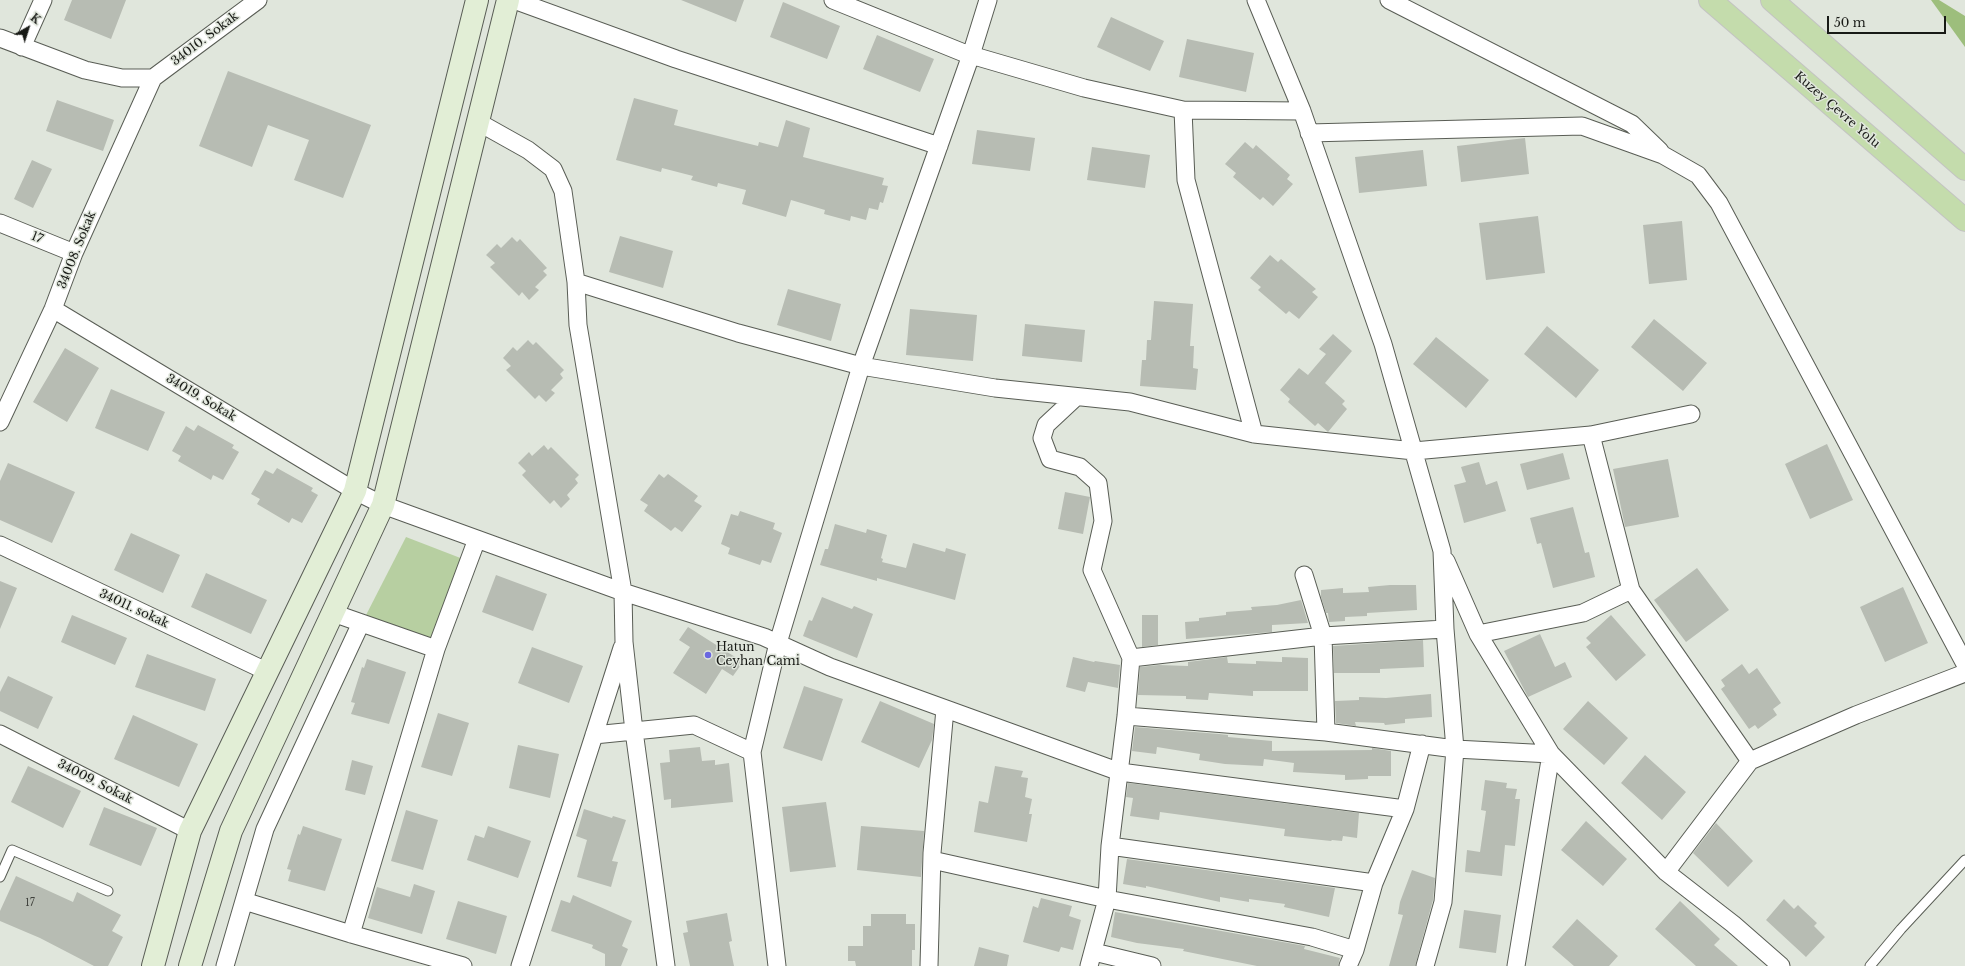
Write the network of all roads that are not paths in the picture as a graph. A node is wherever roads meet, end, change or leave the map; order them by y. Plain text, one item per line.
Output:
1 (43, 0) edge
2 (258, 0) edge
3 (477, 0) edge
4 (508, 0) edge
5 (514, 0) edge
6 (833, 0) edge
7 (988, 0) edge
8 (1256, 0) edge
9 (1389, 0) edge
10 (1710, 0) edge
11 (1772, 0) edge
12 (0, 38) edge
13 (22, 47) junction
14 (971, 55) junction
15 (153, 78) junction
16 (1183, 110) junction
17 (1302, 111) junction
18 (478, 122) junction
19 (1309, 133) junction
20 (939, 146) junction
21 (1663, 155) junction
22 (1965, 169) edge
23 (1965, 220) edge
24 (0, 223) edge
25 (74, 253) junction
26 (576, 282) junction
27 (53, 309) junction
28 (861, 366) junction
29 (1076, 397) junction
30 (1691, 414) dead end
31 (0, 422) edge
32 (1254, 434) junction
33 (1591, 435) junction
34 (1414, 452) junction
35 (352, 489) junction
36 (383, 505) junction
37 (477, 539) junction
38 (0, 545) edge
39 (1442, 551) junction
40 (1304, 576) dead end
41 (1631, 590) junction
42 (623, 592) junction
43 (333, 613) junction
44 (361, 623) junction
45 (1445, 629) junction
46 (1478, 634) junction
47 (1323, 636) junction
48 (624, 642) junction
49 (778, 643) junction
50 (436, 649) junction
51 (1131, 658) junction
52 (1965, 664) edge
53 (268, 672) junction
54 (1965, 674) edge
55 (945, 709) junction
56 (1126, 716) junction
57 (634, 731) junction
58 (1326, 732) junction
59 (0, 734) edge
60 (594, 735) junction
61 (1422, 744) junction
62 (1455, 749) junction
63 (752, 752) junction
64 (1551, 754) junction
65 (1750, 762) junction
66 (1120, 772) junction
67 (1405, 809) junction
68 (190, 830) junction
69 (1110, 846) junction
70 (932, 860) junction
71 (1965, 860) edge
72 (1666, 872) junction
73 (0, 877) edge
74 (1374, 883) junction
75 (108, 892) dead end
76 (1107, 899) junction
77 (244, 901) junction
78 (351, 934) junction
79 (1355, 950) junction
80 (1092, 959) edge
81 (1519, 965) edge
82 (153, 966) edge
83 (190, 966) edge
84 (225, 966) edge
85 (463, 966) edge
86 (520, 966) edge
87 (666, 966) edge
88 (777, 966) edge
89 (929, 966) edge
90 (1152, 966) edge
91 (1348, 966) edge
92 (1425, 966) edge
93 (1781, 966) edge
94 (1870, 966) edge

1 - 13 street
2 - 15 street, 34010. Sokak
3 - 35 street
4 - 18 street
5 - 20 street
6 - 14 street
7 - 14 street
8 - 17 street
9 - 21 street
10 - 23 main road, Kuzey Çevre Yolu
11 - 22 main road
12 - 13 street
13 - 15 street
14 - 16 street
14 - 20 street
15 - 25 street, 34008. Sokak
16 - 17 street
16 - 32 street
17 - 19 street
18 - 26 street
18 - 36 street
19 - 21 street
19 - 34 street
20 - 28 street
21 - 52 street
24 - 25 street, 17
25 - 27 street, 34008. Sokak
26 - 28 street
26 - 42 street
27 - 31 street, 34008. Sokak
27 - 35 street, 34019. Sokak
28 - 29 street
28 - 49 street
29 - 32 street
29 - 51 street
30 - 33 street
32 - 34 street
33 - 34 street
33 - 41 street
34 - 39 street
35 - 36 street, 34019. Sokak
35 - 53 street
36 - 37 street, 34019. Sokak
36 - 43 street
37 - 42 street, 34019. Sokak
37 - 50 street
38 - 53 street, 34011. sokak
39 - 45 street
39 - 46 street
40 - 47 street
41 - 46 street
41 - 65 street
42 - 48 street
42 - 49 street, 34019. Sokak
43 - 44 street
43 - 83 street
44 - 50 street
44 - 77 street
45 - 47 street
45 - 62 street
46 - 64 street
47 - 51 street
47 - 58 street
48 - 57 street
48 - 60 street
49 - 55 street, 34019. Sokak
49 - 63 street
50 - 78 street
51 - 56 street
53 - 68 street
54 - 65 street
55 - 66 street, 34019. Sokak
55 - 70 street
56 - 58 street
56 - 66 street
57 - 60 street
57 - 63 street
57 - 87 street
58 - 61 street
59 - 68 street, 34009. Sokak
60 - 86 street
61 - 62 street
61 - 67 street
62 - 64 street
62 - 92 street
63 - 88 street
64 - 72 street
64 - 81 street
65 - 72 street
66 - 67 street, 34019. Sokak
66 - 69 street
67 - 74 street
68 - 82 street
69 - 74 street
69 - 76 street
70 - 76 street
70 - 89 street
71 - 94 lane
72 - 93 street
73 - 75 lane
74 - 79 street
76 - 79 street
76 - 80 street
77 - 78 street
77 - 84 street
78 - 85 street
79 - 91 street
80 - 90 street

